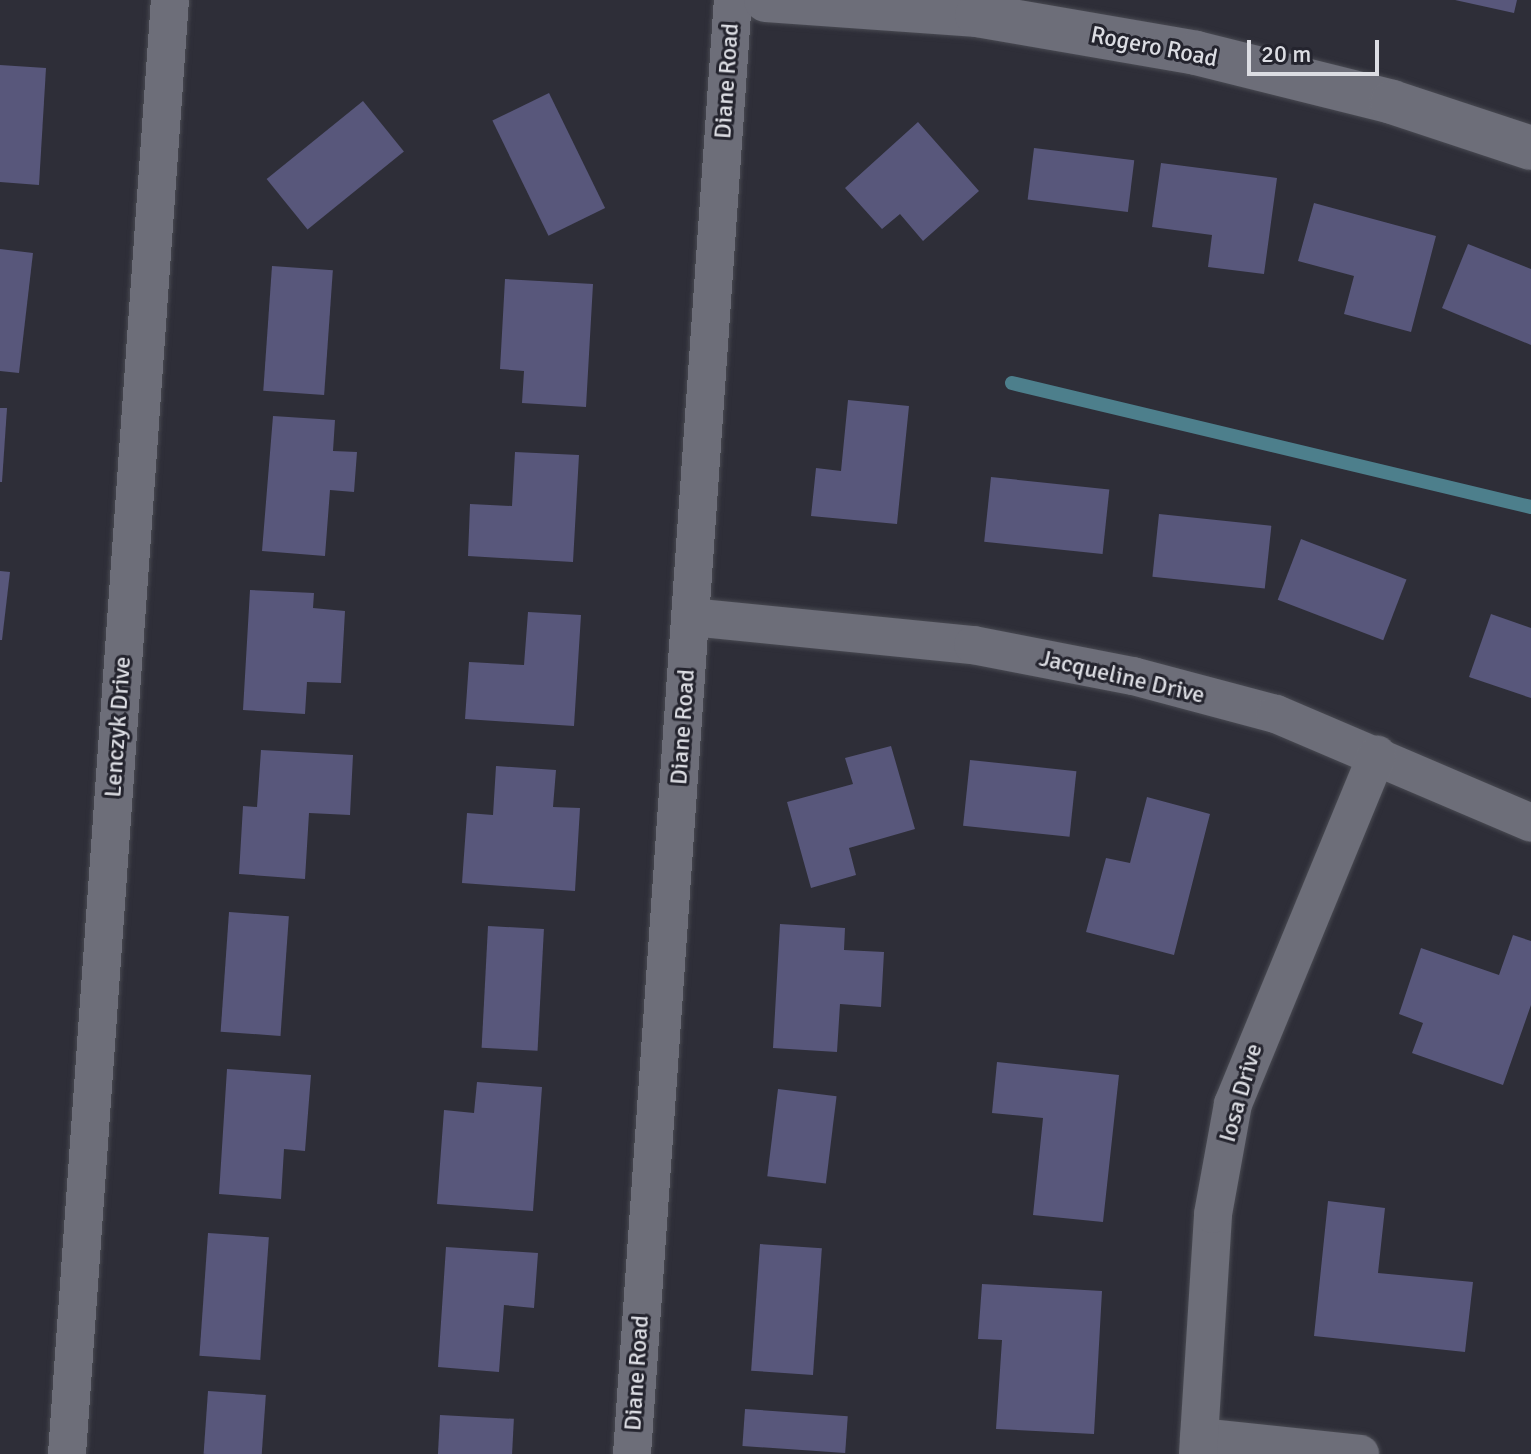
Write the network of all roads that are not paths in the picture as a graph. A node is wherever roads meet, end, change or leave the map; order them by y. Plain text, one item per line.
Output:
1 (170, 0) edge
2 (733, 0) edge
3 (766, 0) edge
4 (1531, 148) edge
5 (691, 617) junction
6 (1377, 754) junction
7 (1531, 823) edge
8 (1198, 1446) edge
9 (67, 1454) edge
10 (632, 1454) edge
11 (1360, 1454) edge

1 - 9 street, Lenczyk Drive
2 - 5 street, Diane Road
3 - 4 street, Rogero Road
5 - 6 street, Jacqueline Drive
5 - 10 street, Diane Road
6 - 7 street, Jacqueline Drive
6 - 8 street, Iosa Drive
8 - 11 street

